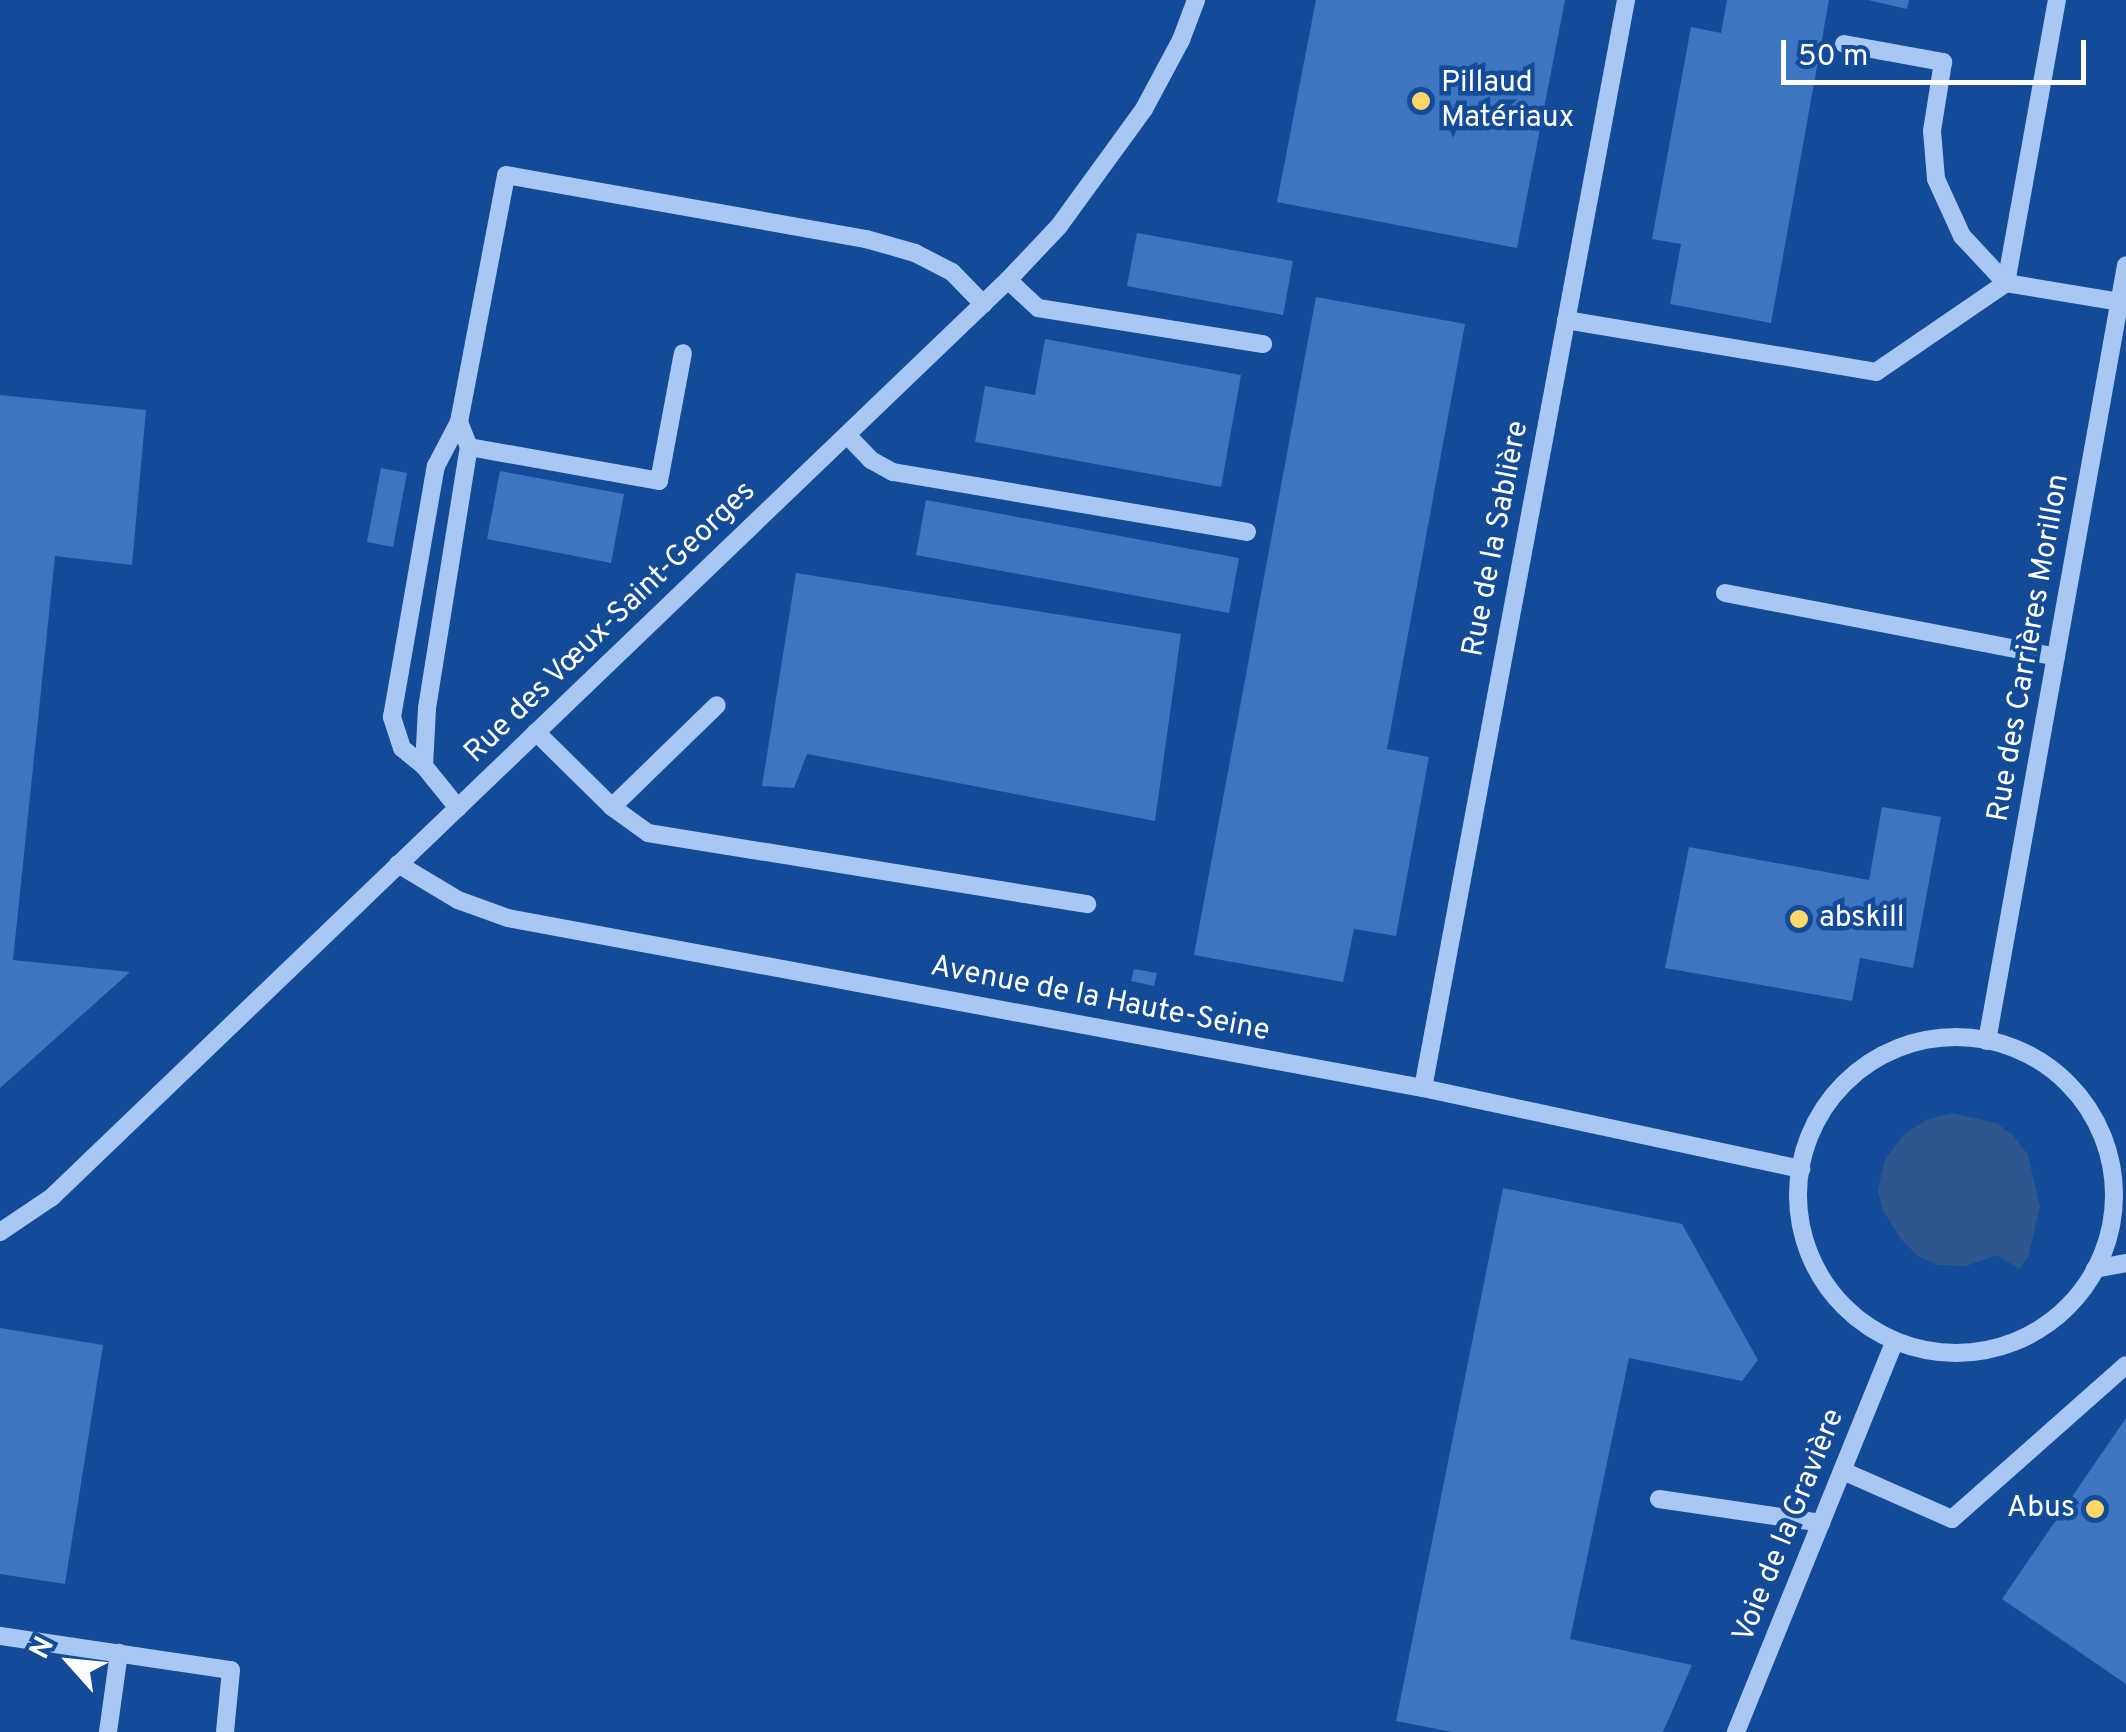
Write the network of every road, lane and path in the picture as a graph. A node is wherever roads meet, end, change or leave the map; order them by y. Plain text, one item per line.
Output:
1 (1196, 0) edge
2 (1626, 0) edge
3 (2058, 0) edge
4 (1844, 44) dead end
5 (2126, 265) edge
6 (1008, 280) junction
7 (2006, 284) junction
8 (2118, 302) junction
9 (983, 304) junction
10 (1566, 320) junction
11 (1263, 344) dead end
12 (683, 353) dead end
13 (459, 422) junction
14 (846, 436) junction
15 (469, 447) junction
16 (1247, 532) dead end
17 (1725, 593) dead end
18 (2056, 656) junction
19 (717, 705) dead end
20 (536, 732) junction
21 (424, 766) junction
22 (458, 808) junction
23 (612, 808) junction
24 (398, 864) junction
25 (1087, 904) dead end
26 (1987, 1041) junction
27 (1423, 1088) junction
28 (2111, 1165) junction
29 (1800, 1169) junction
30 (2126, 1179) edge
31 (0, 1232) edge
32 (2126, 1263) edge
33 (2095, 1269) junction
34 (1895, 1342) junction
35 (2126, 1366) edge
36 (1842, 1471) junction
37 (1660, 1500) dead end
38 (1821, 1524) junction
39 (0, 1636) edge
40 (119, 1654) junction
41 (108, 1732) edge
42 (225, 1732) edge
43 (1736, 1732) edge

1 - 6 street, Rue des Vœux-Saint-Georges
2 - 10 street, Rue de la Sablière
3 - 7 street
4 - 7 street
5 - 8 street, Rue des Carrières Morillon
6 - 9 street, Rue des Vœux-Saint-Georges
6 - 11 street
7 - 8 street
7 - 10 street
8 - 18 street, Rue des Carrières Morillon
9 - 13 street
9 - 14 street, Rue des Vœux-Saint-Georges
10 - 27 street, Rue de la Sablière
12 - 15 street
13 - 15 street
13 - 21 street
14 - 16 street
14 - 20 street, Rue des Vœux-Saint-Georges
15 - 21 street
17 - 18 street
18 - 26 street, Rue des Carrières Morillon
19 - 23 street
20 - 22 street, Rue des Vœux-Saint-Georges
20 - 23 street
21 - 22 street
22 - 24 street, Rue des Vœux-Saint-Georges
23 - 25 street
24 - 27 street, Avenue de la Haute-Seine
24 - 31 street, Rue des Vœux-Saint-Georges
26 - 28 street
26 - 29 street
27 - 29 street, Avenue de la Haute-Seine
28 - 30 street
28 - 33 street
29 - 34 street
32 - 33 street
33 - 34 street
34 - 36 street, Voie de la Gravière
35 - 36 street
36 - 38 street, Voie de la Gravière
37 - 38 street
38 - 43 street, Voie de la Gravière
39 - 40 street
40 - 41 street
40 - 42 street

